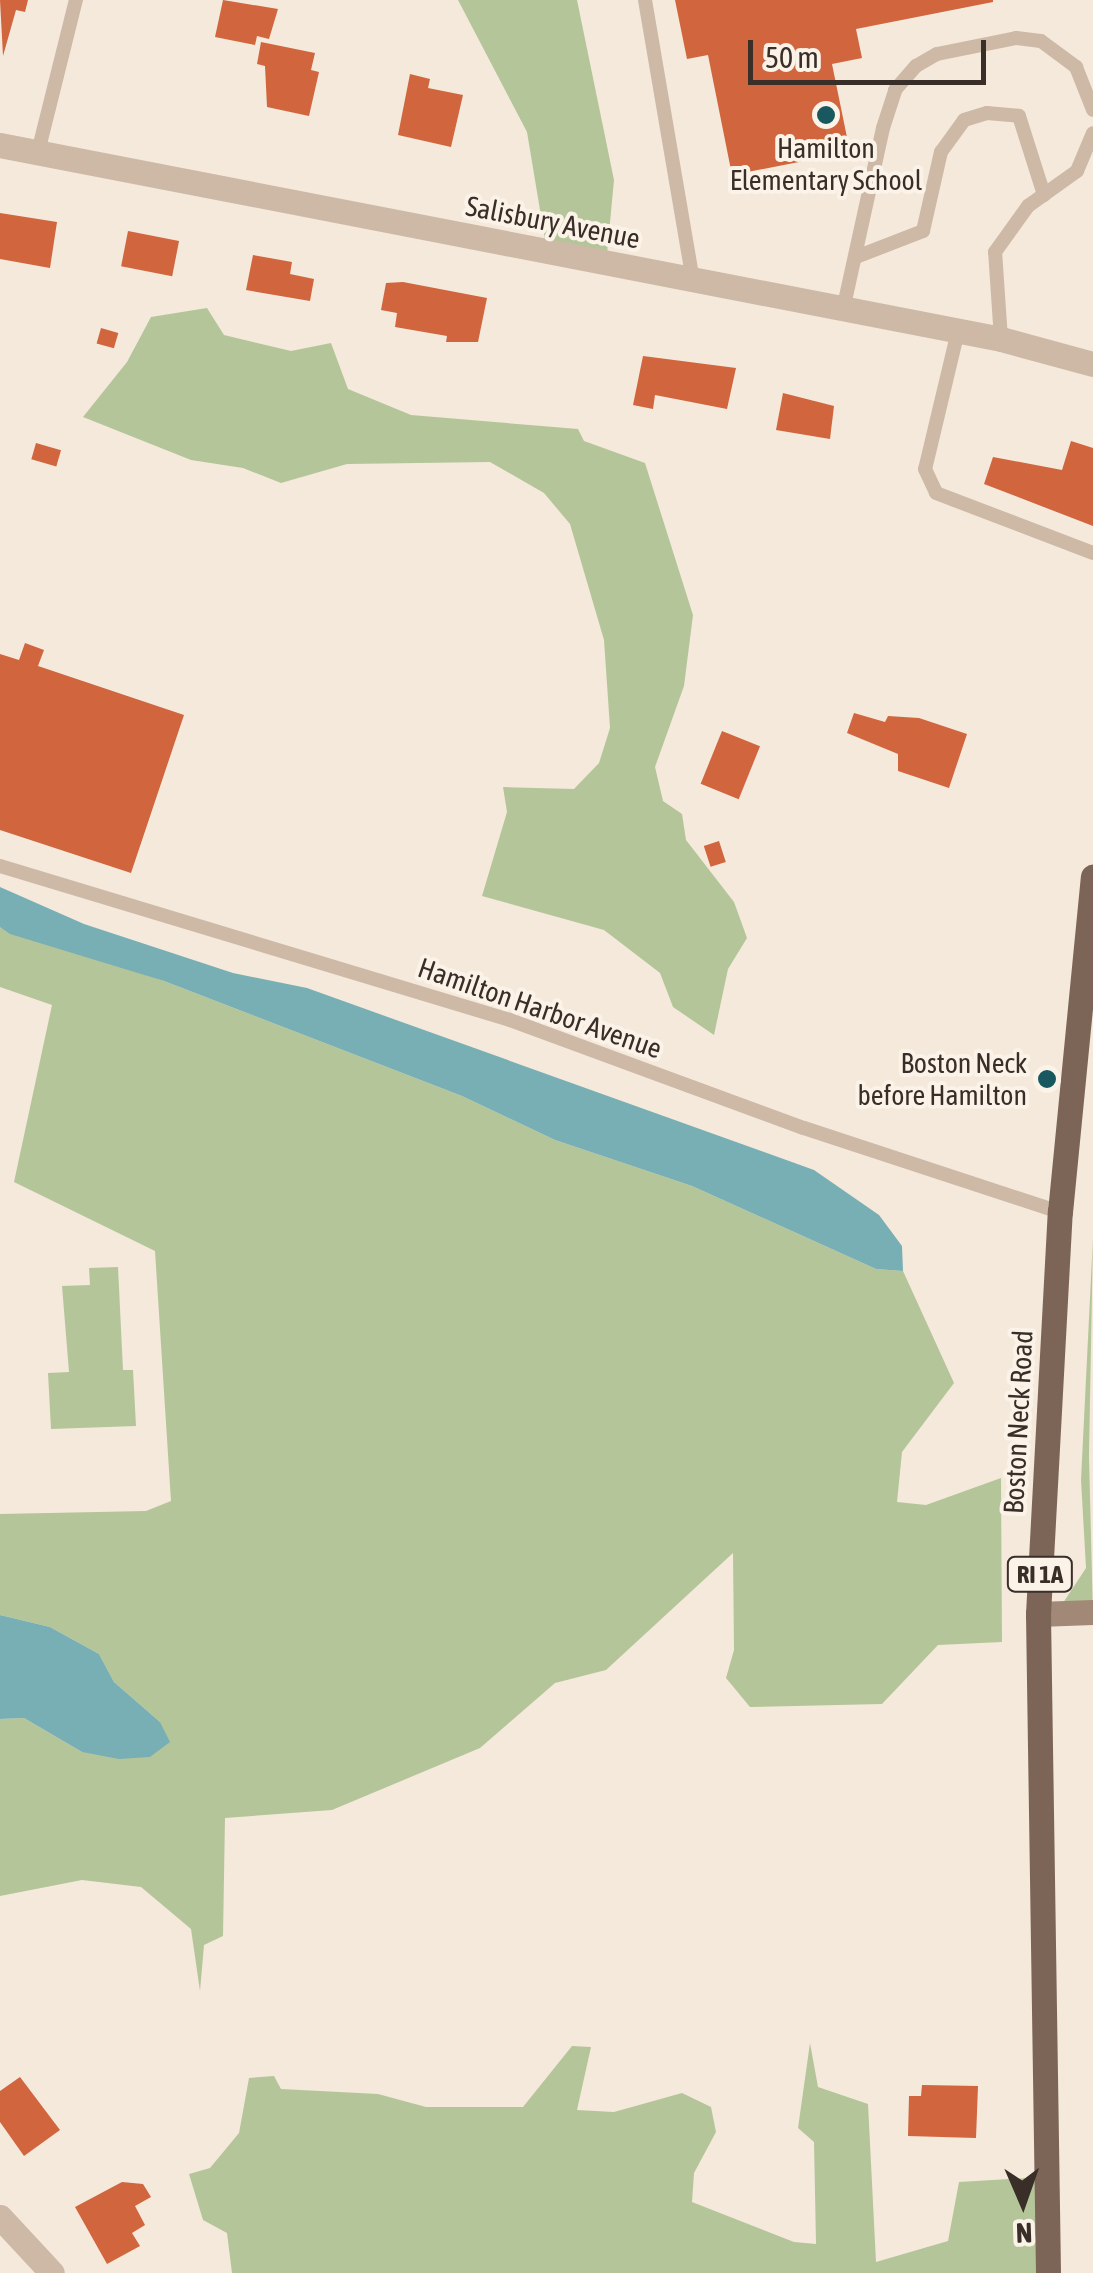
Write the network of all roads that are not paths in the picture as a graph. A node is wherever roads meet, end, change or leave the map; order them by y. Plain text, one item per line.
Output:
1 (76, 0) edge
2 (644, 0) edge
3 (1093, 110) edge
4 (1093, 132) edge
5 (0, 145) edge
6 (38, 152) junction
7 (1044, 195) junction
8 (856, 257) junction
9 (693, 280) junction
10 (843, 311) junction
11 (958, 331) junction
12 (1001, 339) junction
13 (1093, 364) edge
14 (1093, 552) edge
15 (0, 866) edge
16 (1093, 880) edge
17 (1060, 1212) junction
18 (1093, 1612) edge
19 (1038, 1614) junction
20 (0, 2217) edge
21 (52, 2273) edge
22 (1048, 2273) edge

1 - 6 lane
2 - 9 lane
3 - 8 lane
4 - 7 lane
5 - 6 street, Salisbury Avenue
6 - 9 street, Salisbury Avenue
7 - 8 lane
7 - 12 lane
8 - 10 lane
9 - 10 street, Salisbury Avenue
10 - 11 street, Salisbury Avenue
11 - 12 street, Salisbury Avenue
11 - 14 lane
12 - 13 street, Salisbury Avenue
15 - 17 lane, Hamilton Harbor Avenue
16 - 17 main road, Boston Neck Road / RI 1A
17 - 19 main road, Boston Neck Road / RI 1A
18 - 19 street
19 - 22 main road, Boston Neck Road / RI 1A
20 - 21 street

